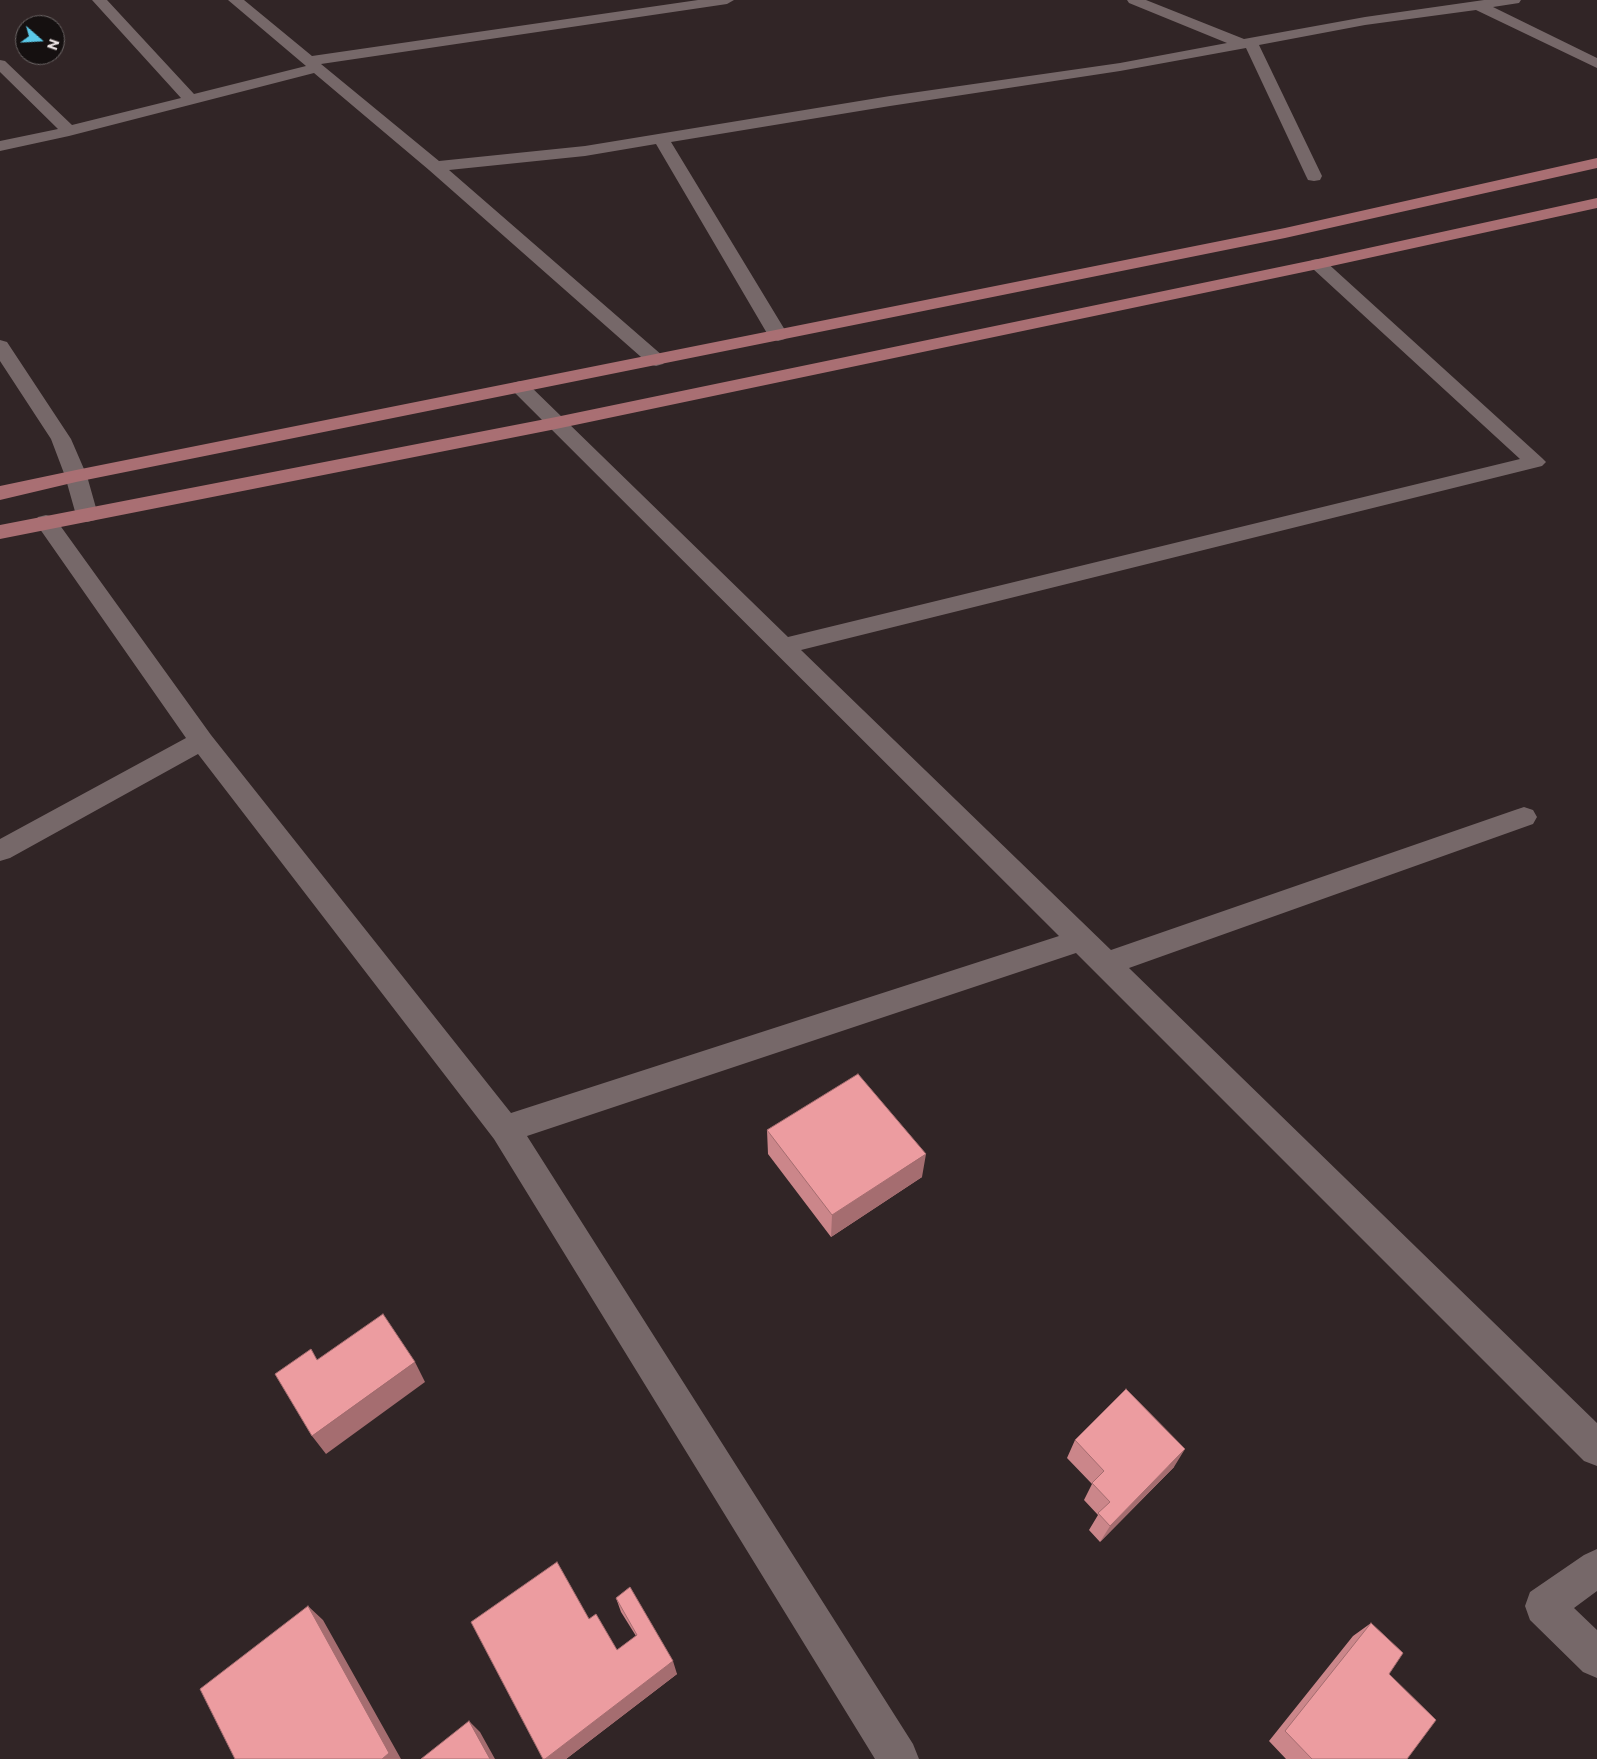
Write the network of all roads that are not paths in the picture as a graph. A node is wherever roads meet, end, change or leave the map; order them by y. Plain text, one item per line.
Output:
1 (99, 0) edge
2 (236, 0) edge
3 (727, 0) edge
4 (1134, 0) edge
5 (1514, 0) edge
6 (1478, 5) junction
7 (1247, 43) junction
8 (0, 64) edge
9 (1597, 64) edge
10 (313, 65) junction
11 (192, 100) junction
12 (69, 131) junction
13 (661, 138) junction
14 (0, 146) edge
15 (1597, 163) edge
16 (435, 166) junction
17 (1314, 176) dead end
18 (1597, 203) edge
19 (1318, 264) junction
20 (778, 335) junction
21 (0, 346) edge
22 (656, 360) junction
23 (520, 387) junction
24 (556, 423) junction
25 (76, 476) junction
26 (0, 493) edge
27 (87, 515) junction
28 (46, 522) junction
29 (0, 532) edge
30 (783, 646) junction
31 (202, 741) junction
32 (1524, 817) dead end
33 (0, 851) edge
34 (1082, 940) junction
35 (1105, 964) junction
36 (505, 1129) junction
37 (1597, 1448) edge
38 (1597, 1568) edge
39 (1597, 1658) edge
40 (898, 1759) edge

1 - 11 street
2 - 10 street
3 - 10 street
4 - 7 street
5 - 6 street
6 - 7 street
6 - 9 street
7 - 13 street
7 - 17 street
8 - 12 street
10 - 11 street
10 - 16 street
11 - 12 street
12 - 14 street
13 - 16 street
13 - 20 street
15 - 20 main road
16 - 22 street
18 - 19 main road
19 - 24 main road
19 - 30 street
20 - 22 main road
21 - 25 street
22 - 23 main road
23 - 24 street
23 - 25 main road
24 - 27 main road
24 - 30 street
25 - 26 main road
25 - 27 street
27 - 28 main road
28 - 29 main road
28 - 31 street
30 - 34 street
31 - 33 street
31 - 36 street
32 - 35 street
34 - 35 street
34 - 36 street
35 - 37 street
36 - 40 street
38 - 39 street

